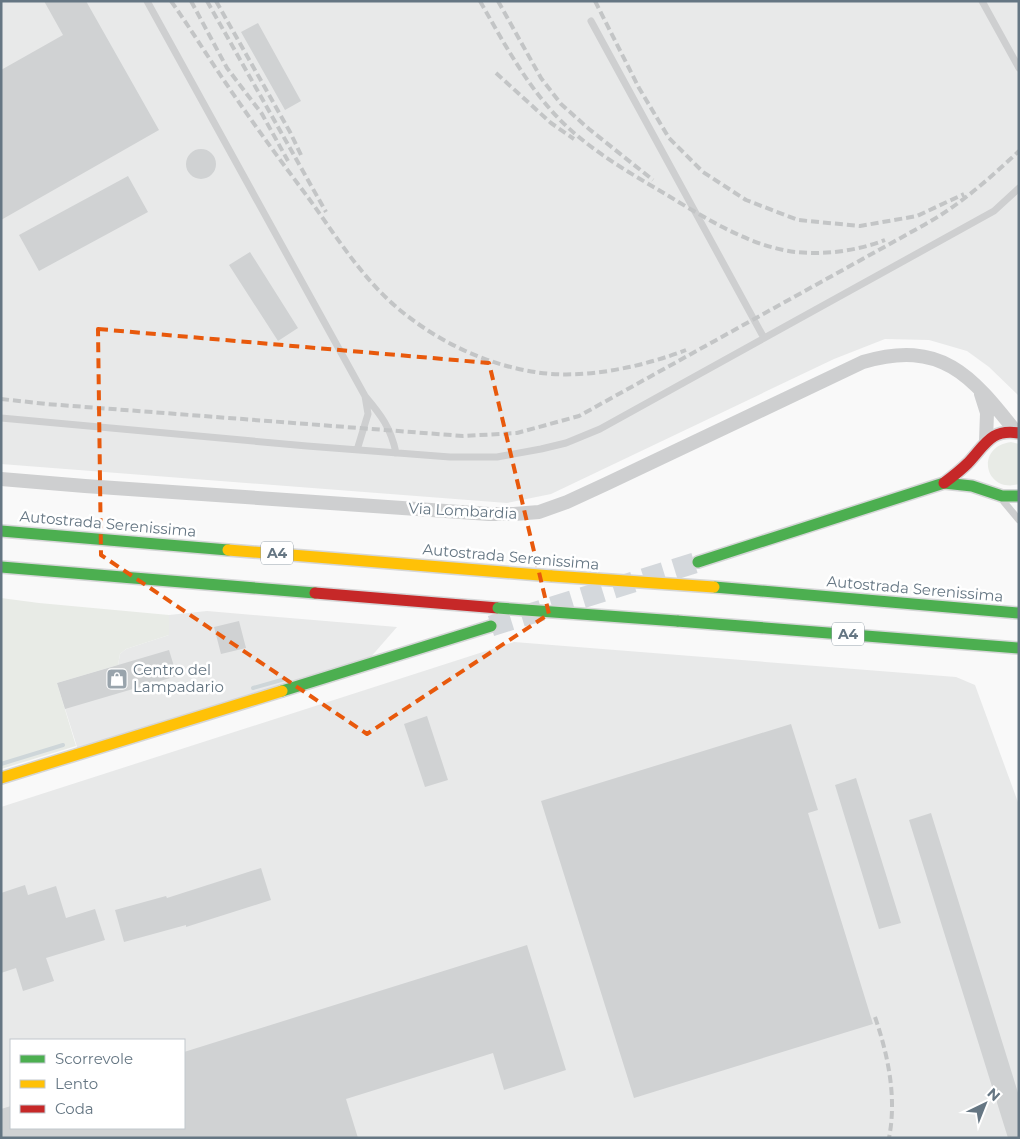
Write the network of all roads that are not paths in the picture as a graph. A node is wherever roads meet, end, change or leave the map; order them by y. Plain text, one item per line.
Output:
1 (147, 1) edge
2 (982, 1) edge
3 (591, 21) dead end
4 (1019, 68) edge
5 (1019, 188) edge
6 (764, 338) junction
7 (974, 384) junction
8 (365, 396) junction
9 (1, 418) edge
10 (1017, 432) edge
11 (983, 445) junction
12 (358, 450) junction
13 (396, 453) junction
14 (1, 479) edge
15 (944, 483) junction
16 (994, 493) junction
17 (1019, 496) edge
18 (1019, 520) edge
19 (1, 530) edge
20 (698, 562) tunnel mouth
21 (1, 567) edge
22 (1019, 613) edge
23 (491, 626) tunnel mouth
24 (1019, 648) edge
25 (1, 778) edge

1 - 8 lane
2 - 4 lane
3 - 6 lane
5 - 6 lane
6 - 13 lane
7 - 10 street, Via Lombardia
7 - 11 street, Via Lombardia
7 - 14 street, Via Lombardia
8 - 12 lane
8 - 13 lane
9 - 12 lane
10 - 11 main road
11 - 15 main road
11 - 16 main road
12 - 13 lane
15 - 16 main road
15 - 20 main road
16 - 17 main road
16 - 18 lane
19 - 22 main road, Autostrada Serenissima / A4, bridge
21 - 24 main road, A4, bridge
23 - 25 main road

